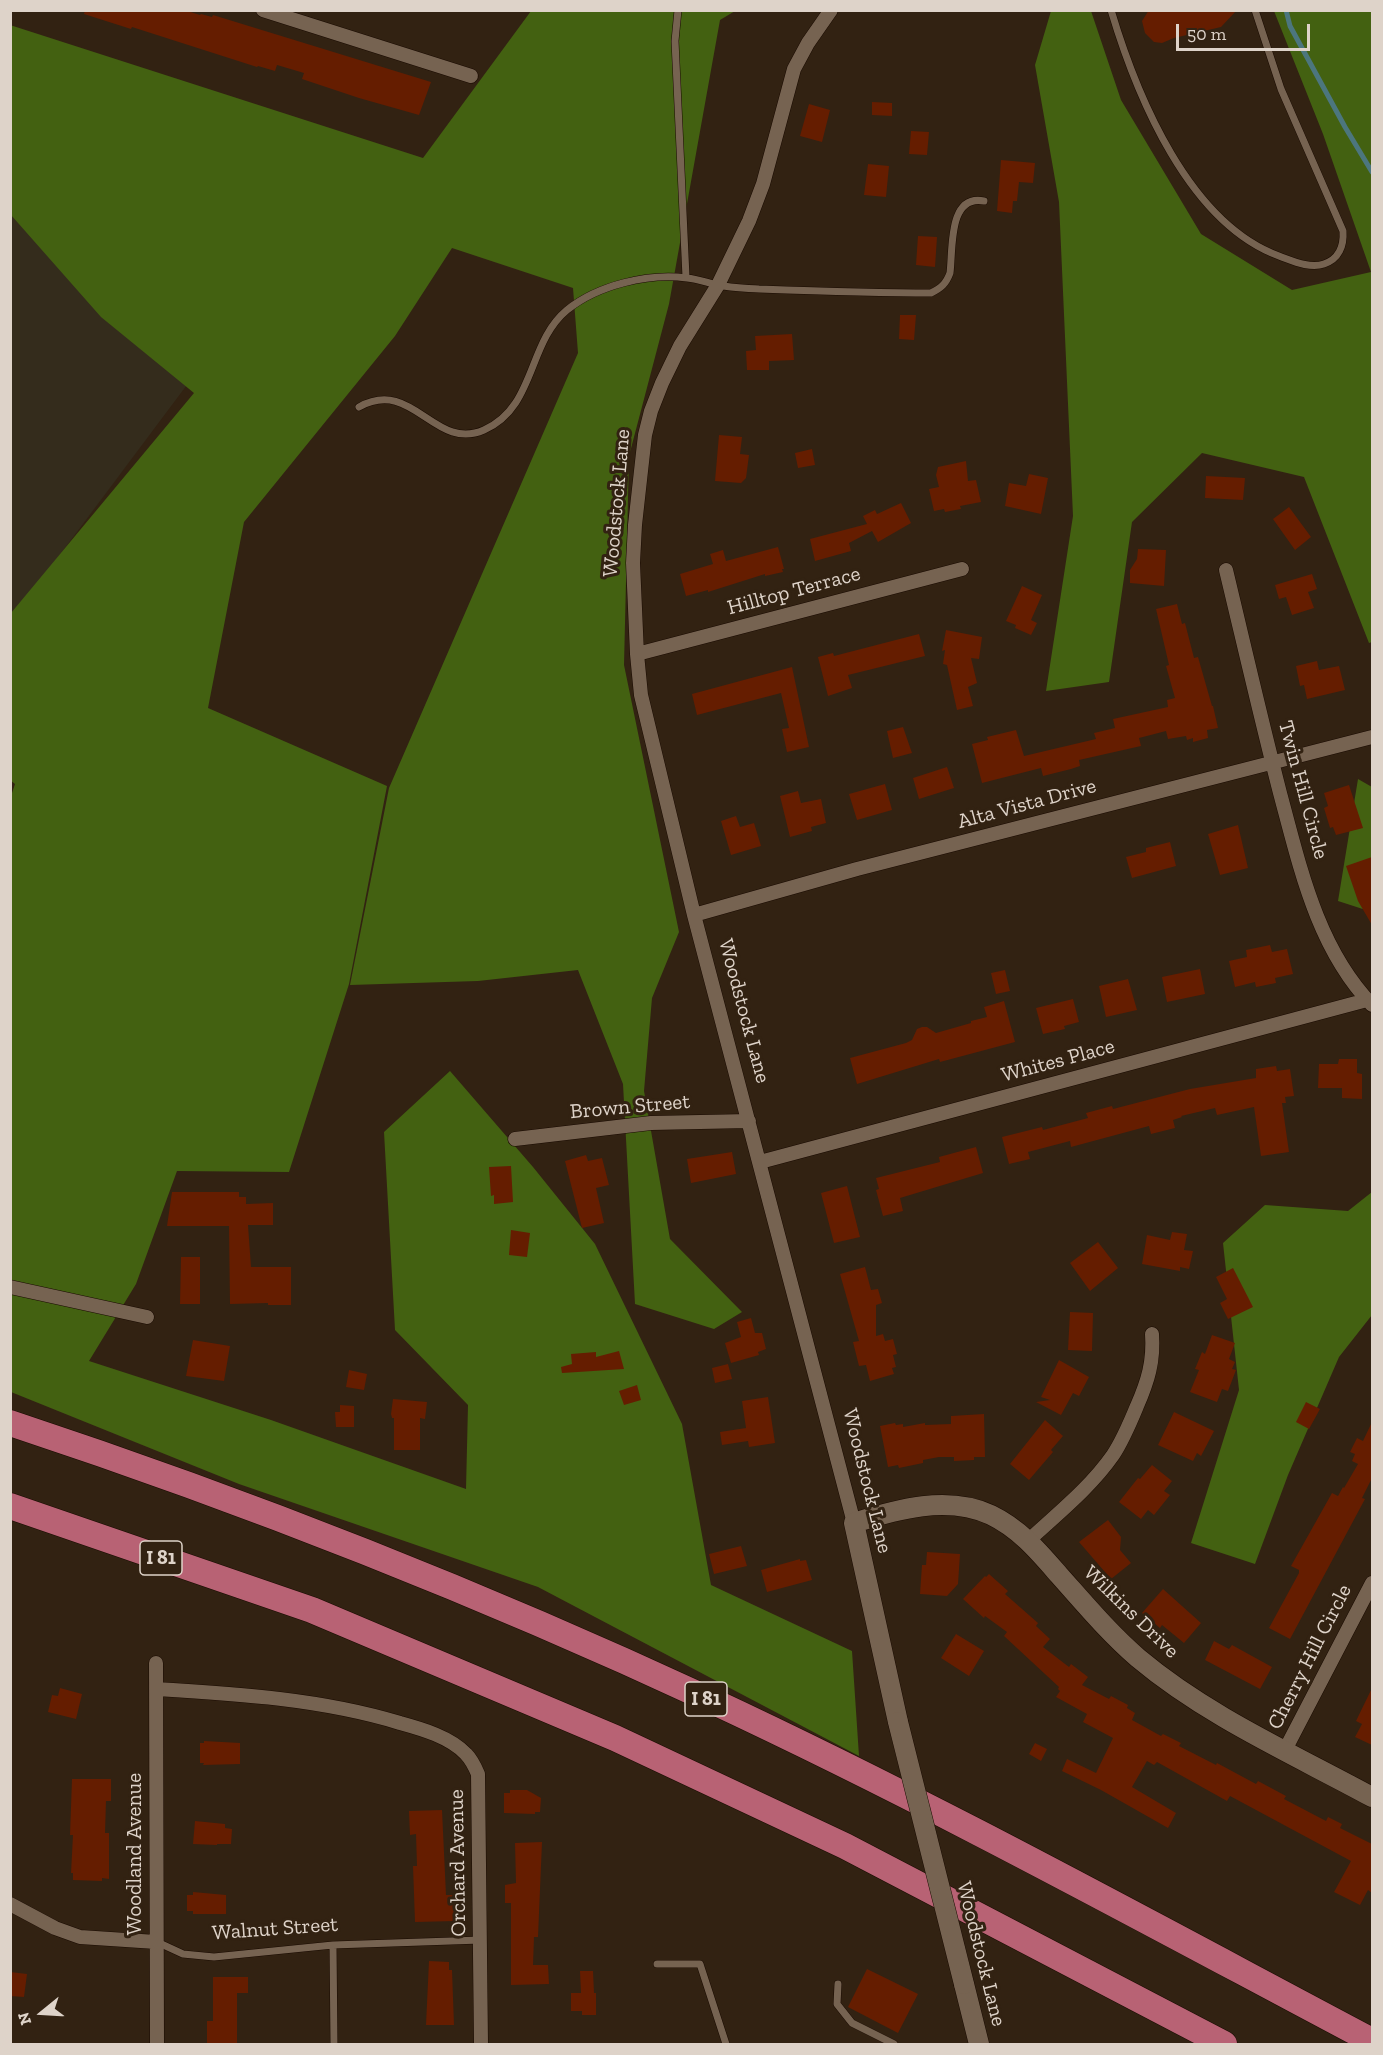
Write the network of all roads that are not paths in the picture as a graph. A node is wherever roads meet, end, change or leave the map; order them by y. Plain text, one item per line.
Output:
1 (263, 10) edge
2 (678, 10) edge
3 (831, 10) edge
4 (1111, 10) edge
5 (1256, 10) edge
6 (471, 76) dead end
7 (984, 201) dead end
8 (686, 277) junction
9 (718, 285) junction
10 (359, 407) dead end
11 (962, 568) dead end
12 (1226, 570) dead end
13 (637, 654) junction
14 (1372, 737) edge
15 (1272, 762) junction
16 (693, 915) junction
17 (1370, 1003) edge
18 (749, 1121) junction
19 (515, 1139) dead end
20 (760, 1162) junction
21 (10, 1287) edge
22 (147, 1317) dead end
23 (1152, 1334) dead end
24 (10, 1423) edge
25 (10, 1506) edge
26 (854, 1523) junction
27 (1028, 1540) junction
28 (1372, 1583) edge
29 (156, 1663) dead end
30 (156, 1689) junction
31 (1285, 1750) junction
32 (1372, 1797) edge
33 (10, 1904) edge
34 (481, 1941) junction
35 (156, 1942) junction
36 (333, 1945) junction
37 (657, 1964) dead end
38 (838, 1984) dead end
39 (1372, 2041) edge
40 (882, 2042) edge
41 (157, 2044) edge
42 (334, 2044) edge
43 (481, 2044) edge
44 (726, 2044) edge
45 (894, 2044) edge
46 (979, 2044) edge
47 (1224, 2044) edge

1 - 6 street
2 - 8 lane
3 - 9 street, Woodstock Lane
4 - 5 lane
7 - 9 lane
8 - 9 lane
8 - 10 lane
9 - 13 street, Woodstock Lane
11 - 13 street, Hilltop Terrace
12 - 15 street, Twin Hill Circle
13 - 16 street, Woodstock Lane
14 - 15 street, Alta Vista Drive
15 - 16 street, Alta Vista Drive
15 - 17 street, Twin Hill Circle
16 - 18 street, Woodstock Lane
17 - 20 street, Whites Place
18 - 19 street, Brown Street
18 - 20 street, Woodstock Lane
20 - 26 street, Woodstock Lane
21 - 22 street
23 - 27 street
24 - 39 highway, I 81
25 - 47 highway, I 81
26 - 27 street, Wilkins Drive
26 - 46 street, Woodstock Lane, bridge
27 - 31 street, Wilkins Drive
28 - 31 street, Cherry Hill Circle
29 - 30 street, Woodland Avenue
30 - 34 street, Orchard Avenue
30 - 35 street, Woodland Avenue
31 - 32 street, Wilkins Drive
33 - 35 street, Walnut Street
34 - 36 lane, Walnut Street
34 - 43 street, Orchard Avenue
35 - 36 lane, Walnut Street
35 - 41 street, Woodland Avenue
36 - 42 lane
37 - 44 lane
38 - 40 lane
40 - 45 lane

